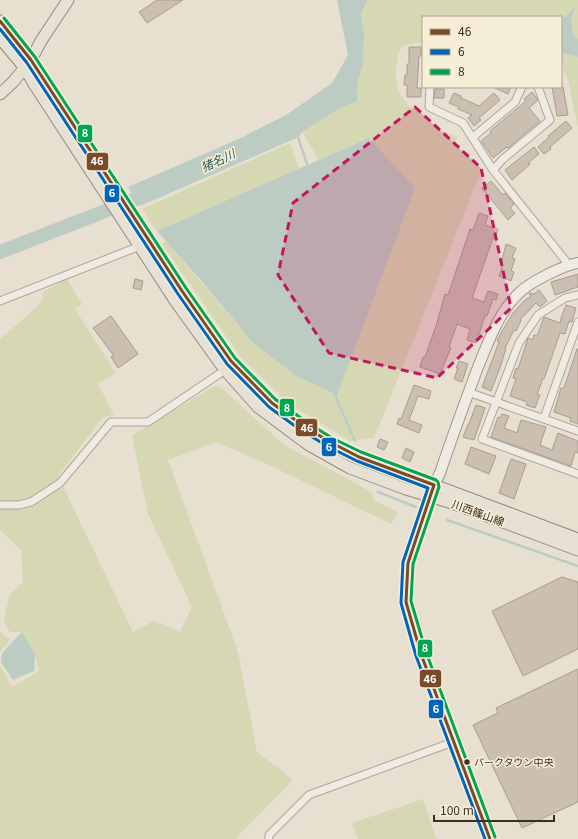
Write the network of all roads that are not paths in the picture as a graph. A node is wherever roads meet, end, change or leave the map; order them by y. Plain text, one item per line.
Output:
1 (68, 0) edge
2 (0, 21) edge
3 (0, 38) edge
4 (28, 64) junction
5 (430, 88) edge
6 (522, 88) edge
7 (538, 88) edge
8 (0, 94) edge
9 (472, 138) junction
10 (493, 170) junction
11 (131, 221) junction
12 (140, 246) junction
13 (574, 264) edge
14 (578, 295) edge
15 (0, 301) edge
16 (578, 322) edge
17 (225, 370) junction
18 (468, 392) junction
19 (496, 402) junction
20 (544, 418) junction
21 (578, 431) edge
22 (578, 474) edge
23 (434, 485) junction
24 (430, 498) junction
25 (0, 505) edge
26 (578, 539) edge
27 (578, 550) edge
28 (453, 742) junction
29 (269, 839) edge
30 (490, 839) edge

1 - 4 main road
2 - 4 main road
3 - 4 main road
4 - 8 main road
4 - 11 main road, 川西篠山線
5 - 9 street
6 - 9 street
7 - 10 street
9 - 10 street
10 - 13 street
11 - 12 main road, 川西篠山線
11 - 23 main road, 川西篠山線
12 - 15 street
12 - 17 main road, 川西篠山線
13 - 18 street
14 - 19 street
16 - 20 street
17 - 24 main road, 川西篠山線
17 - 25 street
18 - 19 street
18 - 23 street
19 - 20 street
19 - 22 street
20 - 21 street
23 - 24 street
23 - 26 main road, 川西篠山線
24 - 27 main road, 川西篠山線
24 - 28 street
28 - 29 street
28 - 30 street

